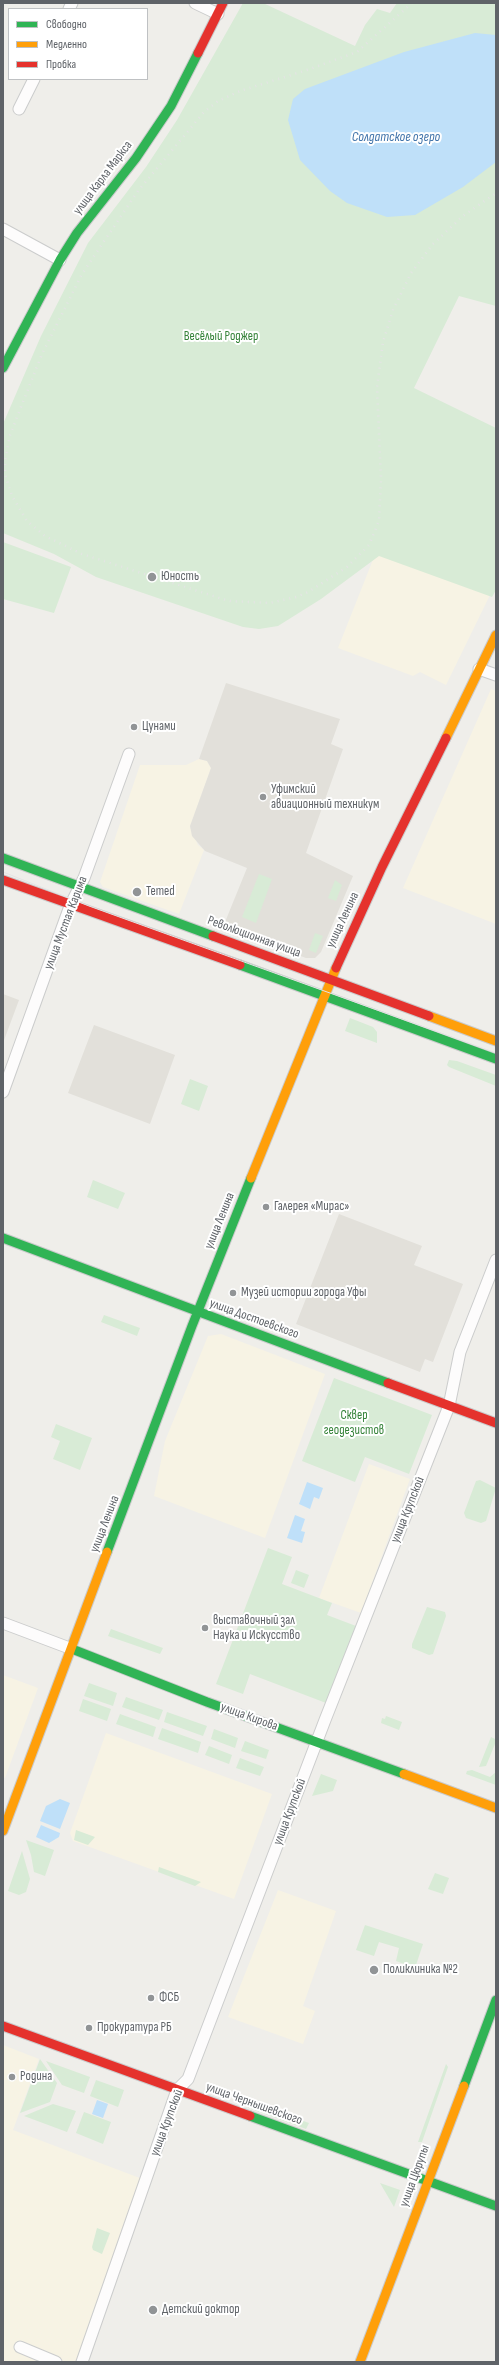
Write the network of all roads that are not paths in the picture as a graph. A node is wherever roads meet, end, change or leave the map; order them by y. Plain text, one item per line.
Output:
1 (195, 3) edge
2 (222, 3) edge
3 (218, 14) junction
4 (34, 80) edge
5 (19, 109) dead end
6 (3, 229) edge
7 (60, 260) junction
8 (3, 368) edge
9 (496, 635) edge
10 (479, 670) junction
11 (496, 675) edge
12 (129, 754) dead end
13 (3, 858) edge
14 (3, 880) edge
15 (80, 886) junction
16 (70, 906) junction
17 (331, 979) junction
18 (324, 995) junction
19 (496, 1041) edge
20 (496, 1059) edge
21 (3, 1092) edge
22 (3, 1238) edge
23 (496, 1260) edge
24 (198, 1312) junction
25 (449, 1406) junction
26 (496, 1423) edge
27 (3, 1623) edge
28 (72, 1649) junction
29 (317, 1742) junction
30 (496, 1808) edge
31 (3, 1831) edge
32 (496, 2000) edge
33 (3, 2026) edge
34 (177, 2090) junction
35 (427, 2181) junction
36 (496, 2206) edge
37 (20, 2347) dead end
38 (56, 2362) edge
39 (82, 2362) edge
40 (360, 2362) edge

1 - 3 street
2 - 3 main road, улица Карла Маркса
3 - 7 main road, улица Карла Маркса
4 - 5 street
6 - 7 street
7 - 8 main road, улица Карла Маркса
9 - 10 main road, улица Ленина
10 - 11 street
10 - 17 main road, улица Ленина
12 - 15 street, улица Мустая Карима
13 - 15 main road, Революционная улица
14 - 16 main road
15 - 16 street, улица Мустая Карима
15 - 17 main road, Революционная улица
16 - 18 main road
16 - 21 street, улица Мустая Карима
17 - 18 main road, улица Ленина
17 - 19 main road, Революционная улица
18 - 20 main road
18 - 24 main road, улица Ленина
22 - 24 main road, улица Достоевского
23 - 25 street, улица Крупской
24 - 25 main road, улица Достоевского
24 - 28 main road, улица Ленина
25 - 26 main road, улица Достоевского
25 - 29 street, улица Крупской
27 - 28 street, улица Кирова
28 - 29 main road, улица Кирова
28 - 31 main road, улица Ленина
29 - 30 main road, улица Кирова
29 - 34 street, улица Крупской
32 - 35 main road, улица Цюрупы
33 - 34 main road, улица Чернышевского
34 - 35 main road, улица Чернышевского
34 - 39 street, улица Крупской
35 - 36 main road, улица Чернышевского
35 - 40 main road, улица Цюрупы
37 - 38 street

